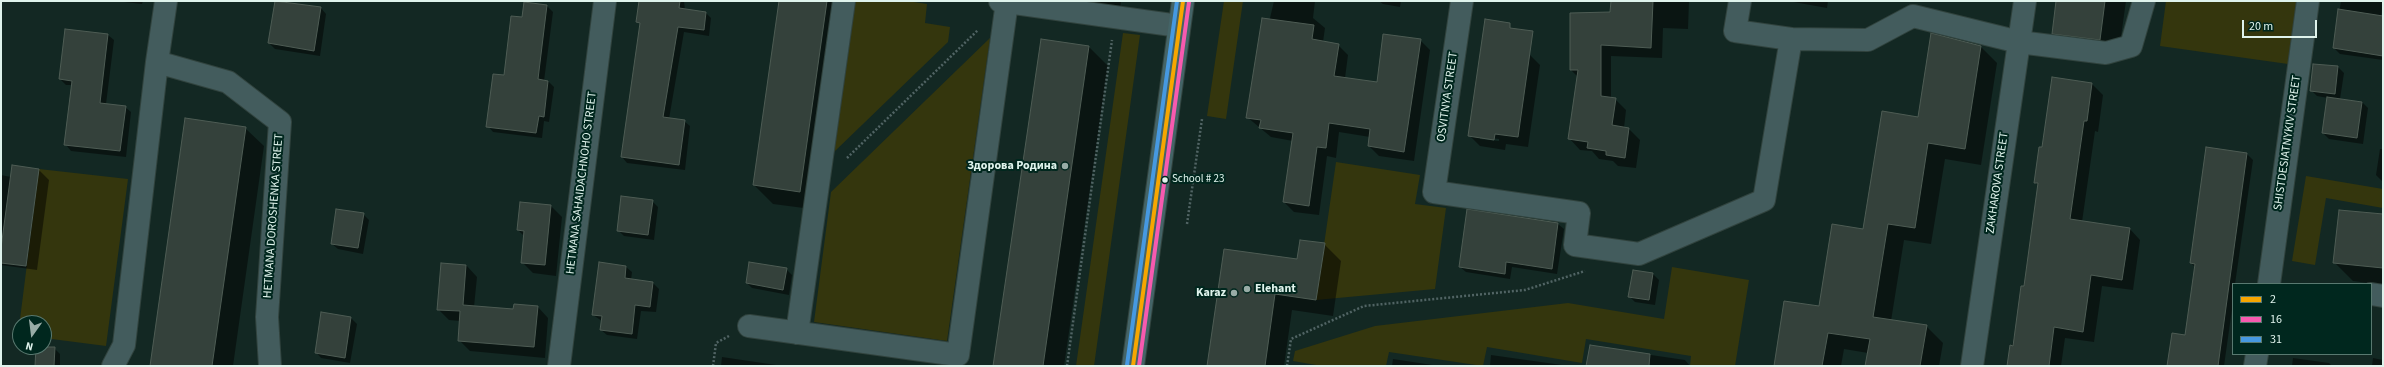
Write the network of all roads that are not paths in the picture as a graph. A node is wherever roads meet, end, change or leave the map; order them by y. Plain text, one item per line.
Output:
1 (166, 1) edge
2 (605, 1) edge
3 (844, 1) edge
4 (1183, 1) edge
5 (1462, 1) edge
6 (1740, 1) edge
7 (2025, 1) edge
8 (2144, 1) edge
9 (2308, 1) edge
10 (1004, 2) edge
11 (1179, 26) junction
12 (1791, 39) junction
13 (2019, 42) junction
14 (157, 62) junction
15 (2274, 283) edge
16 (2372, 294) edge
17 (2383, 296) edge
18 (749, 326) road end
19 (797, 333) junction
20 (2257, 355) edge
21 (113, 366) edge
22 (270, 366) edge
23 (559, 366) edge
24 (1133, 366) edge
25 (1972, 366) edge
26 (2255, 366) edge

1 - 14 street
2 - 23 street, HETMANA SAHAIDACHNOHO STREET
3 - 19 street
4 - 11 main road
5 - 12 street, OSVITNYA STREET
6 - 12 street
7 - 13 street, ZAKHAROVA STREET
8 - 13 street
9 - 15 street, SHISTDESIATNYKIV STREET
10 - 11 street
10 - 19 street
11 - 24 main road
12 - 13 street
13 - 25 street, ZAKHAROVA STREET
14 - 21 street
14 - 22 street, HETMANA DOROSHENKA STREET
16 - 17 street
18 - 19 street
20 - 26 street

